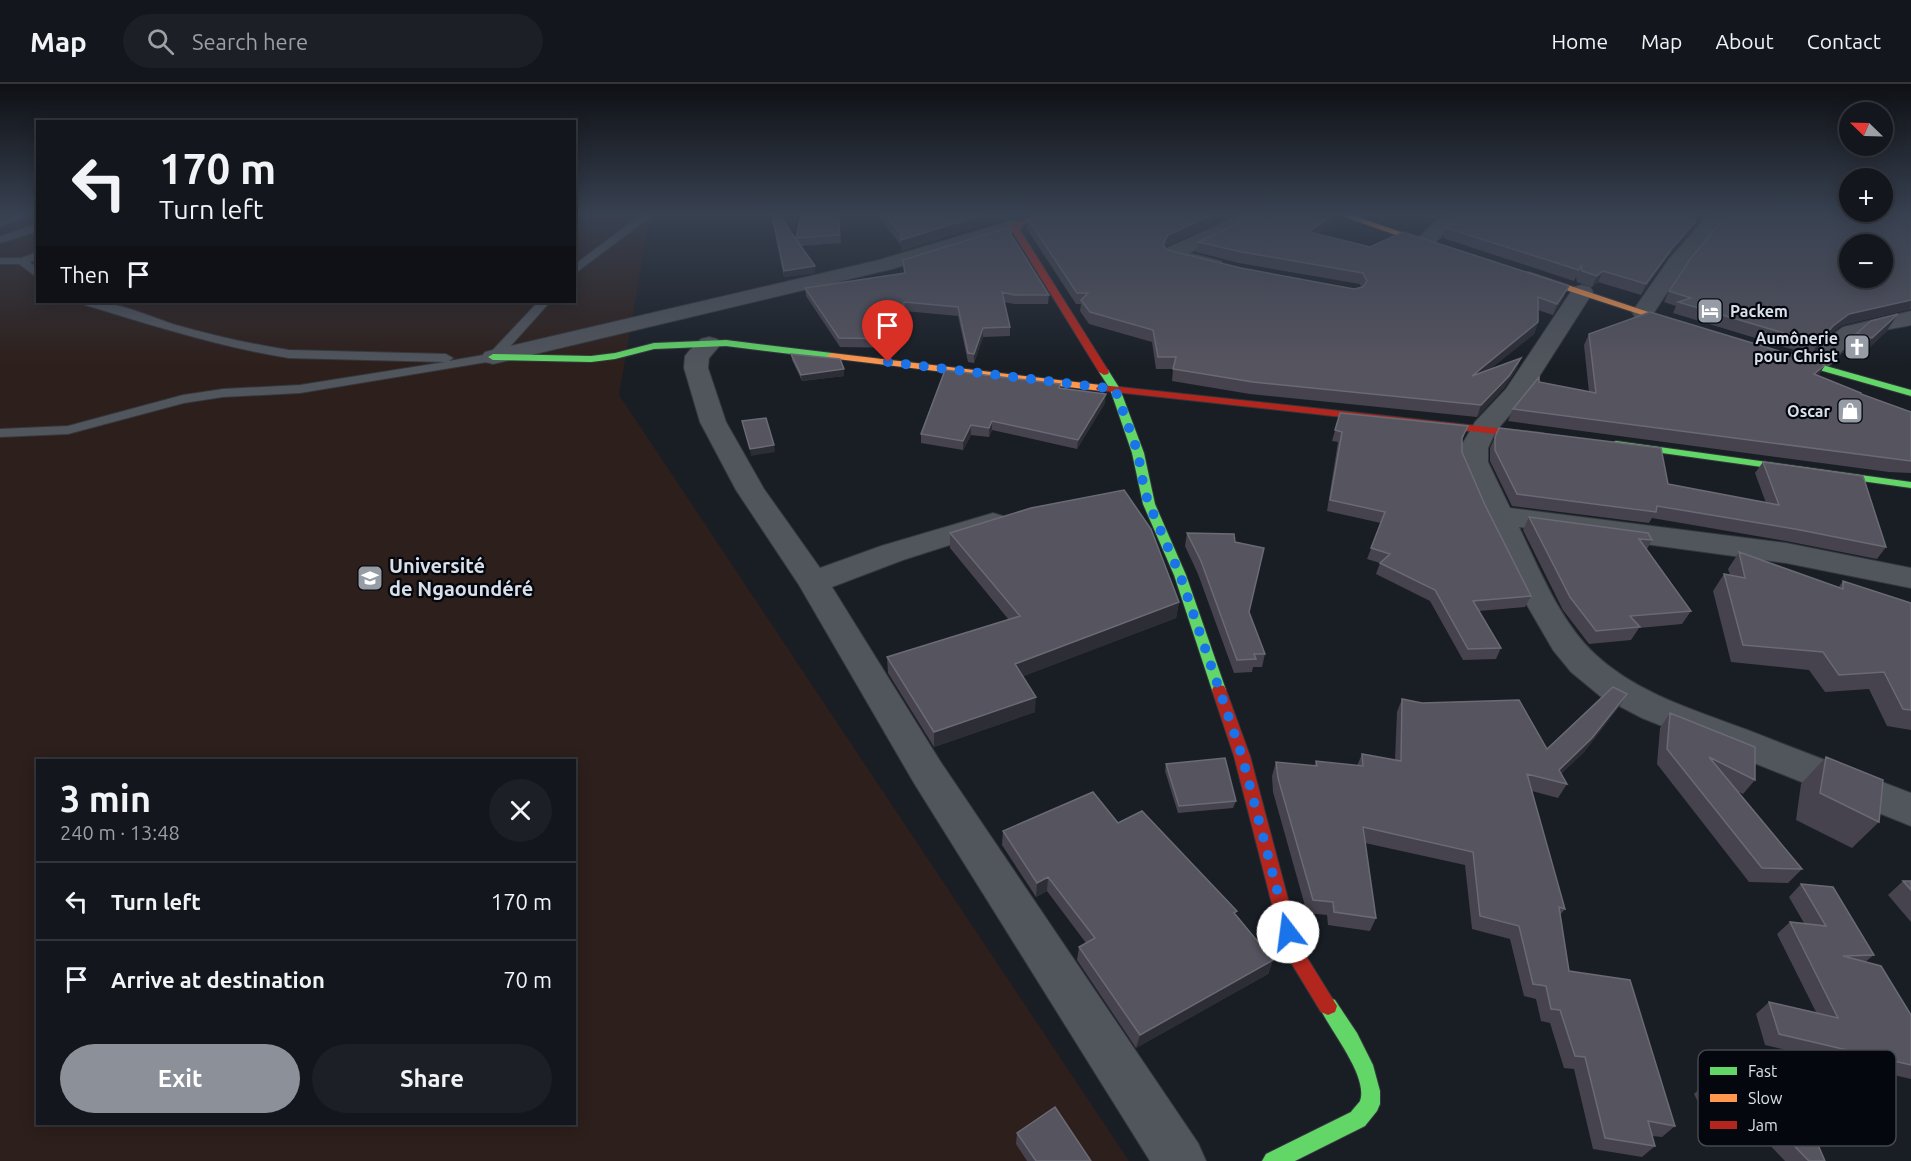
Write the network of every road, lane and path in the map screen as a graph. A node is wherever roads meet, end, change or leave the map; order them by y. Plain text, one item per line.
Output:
1 (884, 265) edge
2 (1038, 265) edge
3 (1213, 265) edge
4 (1674, 265) edge
5 (1228, 269) edge
6 (1514, 271) edge
7 (1582, 292) junction
8 (92, 303) edge
9 (543, 303) edge
10 (1642, 312) junction
11 (1909, 319) edge
12 (644, 323) junction
13 (1707, 333) edge
14 (709, 344) junction
15 (654, 346) junction
16 (1772, 354) edge
17 (493, 357) junction
18 (1815, 367) junction
19 (1115, 389) junction
20 (1911, 393) edge
21 (1484, 428) junction
22 (0, 433) edge
23 (1554, 437) edge
24 (1600, 442) edge
25 (1911, 484) edge
26 (1024, 513) edge
27 (1497, 515) junction
28 (1911, 578) edge
29 (813, 582) junction
30 (1911, 810) edge
31 (1179, 1161) edge
32 (1273, 1161) edge

1 - 12 street
2 - 19 main road
3 - 5 street
4 - 10 street
6 - 7 main road
7 - 10 main road
7 - 21 street
8 - 17 lane
9 - 17 lane
10 - 13 main road
11 - 18 street
12 - 15 street
12 - 17 street
14 - 15 main road
14 - 19 main road
14 - 29 street
15 - 17 main road
16 - 18 main road
17 - 22 lane
18 - 20 main road
19 - 21 main road
19 - 32 main road
21 - 23 main road
21 - 27 street
24 - 25 main road
26 - 29 street
27 - 28 street
27 - 30 street
29 - 31 street

